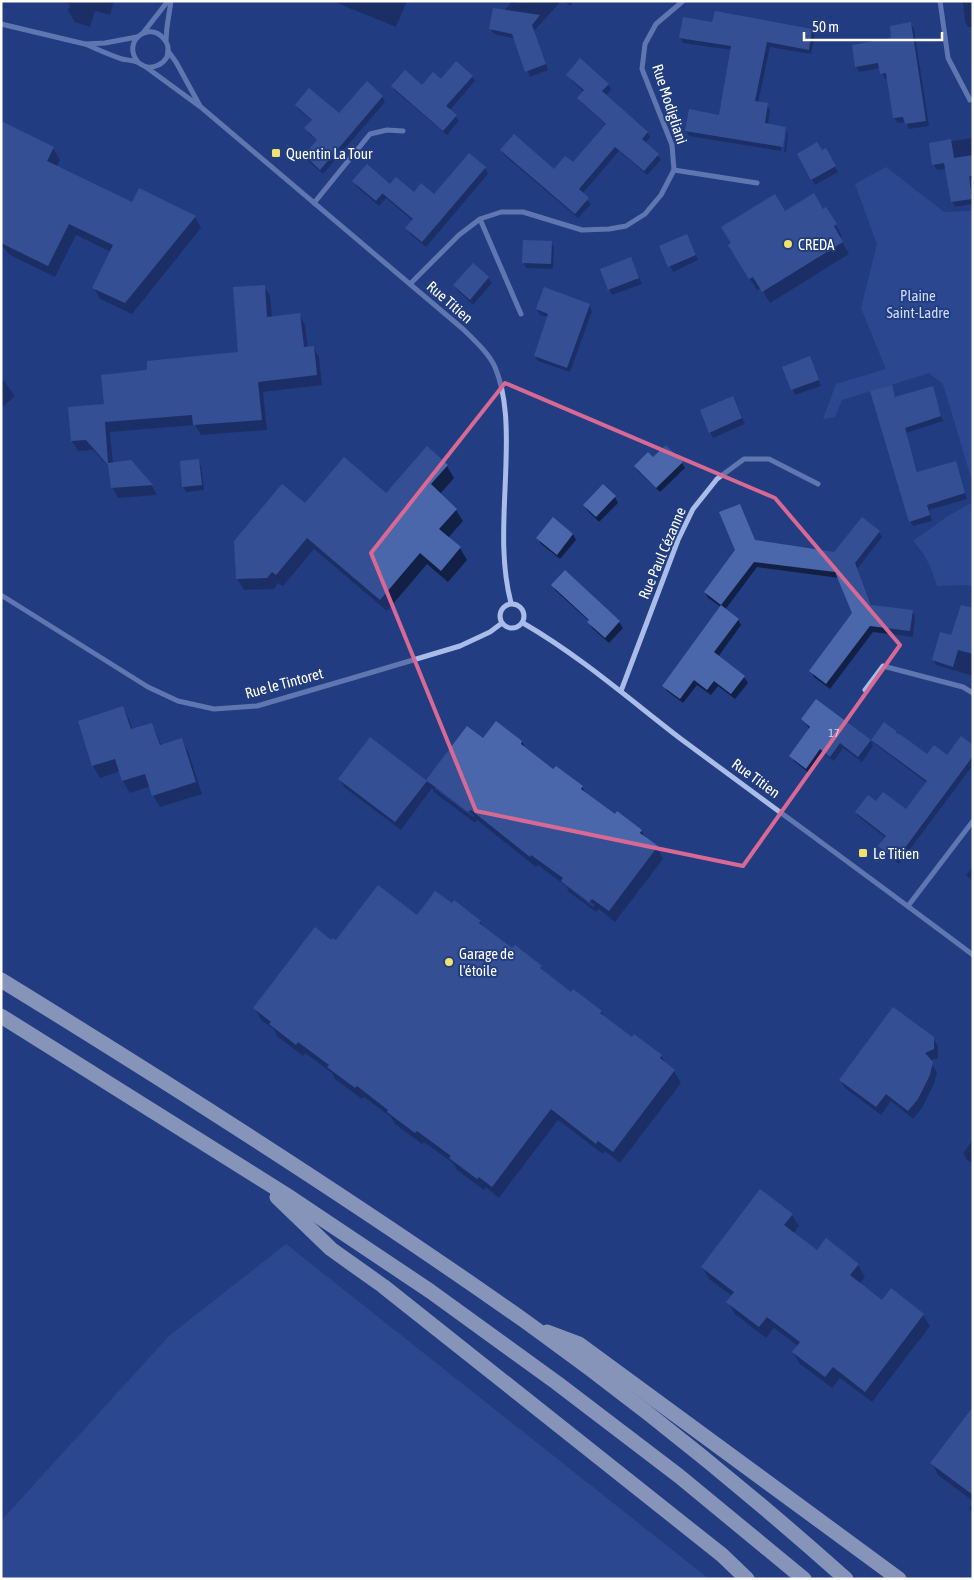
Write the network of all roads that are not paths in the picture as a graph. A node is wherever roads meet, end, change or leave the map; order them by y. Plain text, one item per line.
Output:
1 (169, 1) edge
2 (683, 1) edge
3 (940, 1) edge
4 (1, 24) edge
5 (143, 33) junction
6 (137, 37) junction
7 (166, 41) junction
8 (85, 44) junction
9 (168, 51) junction
10 (138, 62) junction
11 (146, 67) junction
12 (970, 100) dead end
13 (202, 108) junction
14 (402, 131) dead end
15 (674, 170) junction
16 (757, 183) dead end
17 (314, 202) junction
18 (480, 219) junction
19 (410, 284) junction
20 (521, 314) dead end
21 (818, 484) dead end
22 (1, 595) edge
23 (511, 603) junction
24 (502, 623) junction
25 (523, 623) junction
26 (865, 690) dead end
27 (621, 691) junction
28 (973, 693) edge
29 (973, 821) edge
30 (908, 906) junction
31 (973, 955) edge
32 (1, 980) edge
33 (1, 1016) edge
34 (254, 1176) junction
35 (530, 1325) junction
36 (747, 1579) edge
37 (804, 1579) edge
38 (846, 1579) edge
39 (899, 1579) edge

1 - 5 street
1 - 7 street
2 - 15 street, Rue Modigliani
3 - 12 street
4 - 8 street
5 - 6 street
5 - 7 street
6 - 8 street
6 - 10 street
7 - 9 street
8 - 10 street
9 - 11 street
9 - 13 street, Rue Titien
10 - 11 street
11 - 13 street, Rue Titien
13 - 17 street, Rue Titien
14 - 17 street
15 - 16 street
15 - 18 street
17 - 19 street, Rue Titien
18 - 19 street
18 - 20 street
19 - 23 street, Rue Titien
21 - 27 street, Rue Paul Cézanne
22 - 24 street, Rue le Tintoret
23 - 24 street
23 - 25 street
24 - 25 street
25 - 27 street, Rue Titien
26 - 28 street
27 - 30 street, Rue Titien
29 - 30 street
30 - 31 street, Rue Titien
32 - 35 highway
33 - 34 highway
34 - 36 highway
34 - 37 highway
35 - 38 highway
35 - 39 highway

